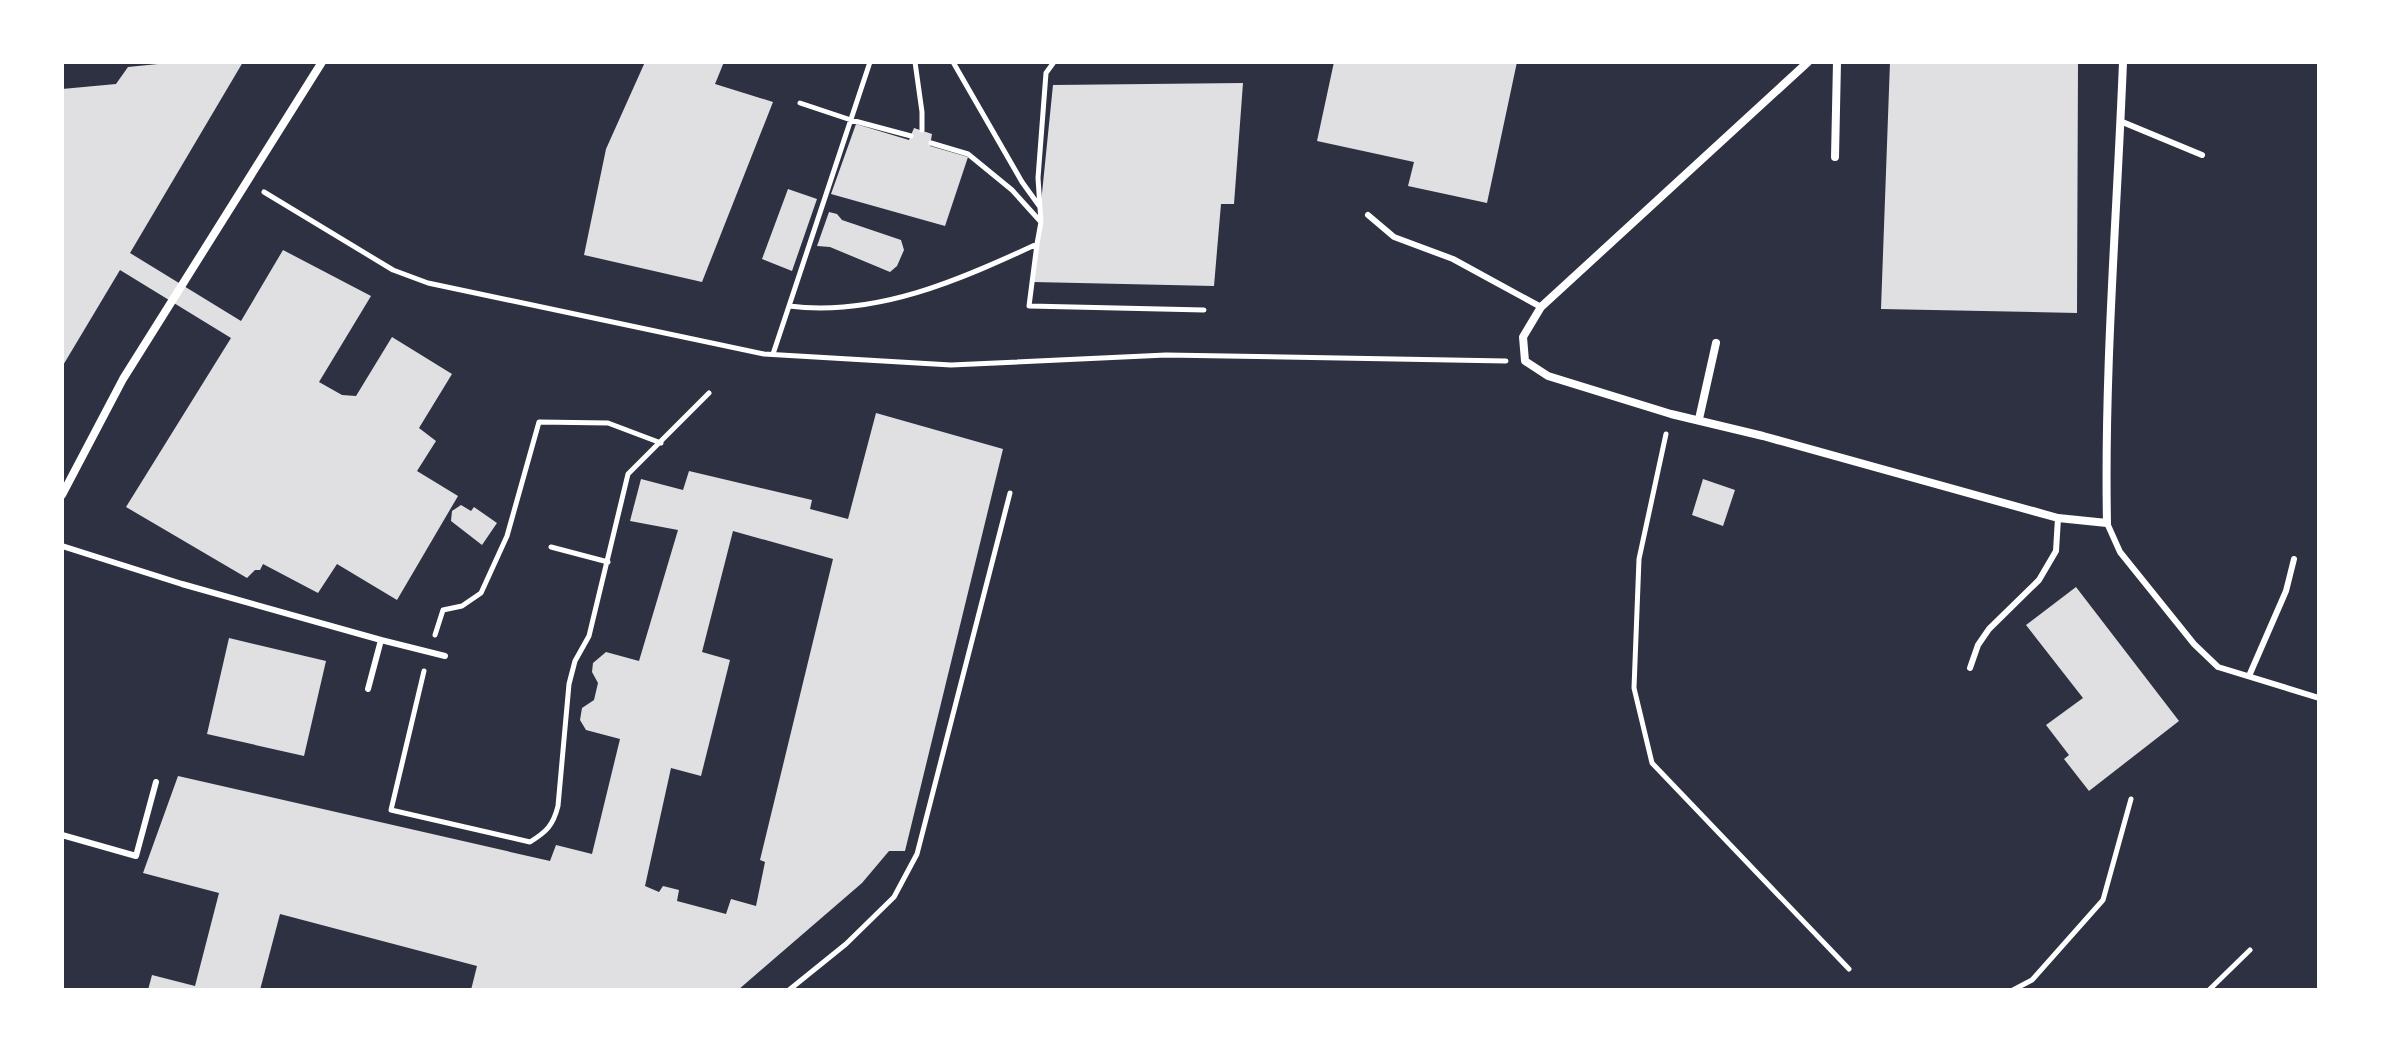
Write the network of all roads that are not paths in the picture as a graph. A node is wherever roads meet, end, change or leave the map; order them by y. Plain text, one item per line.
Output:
1 (322, 62) edge
2 (1808, 62) edge
3 (1837, 62) edge
4 (2123, 62) edge
5 (2120, 121) junction
6 (2202, 155) dead end
7 (1835, 157) dead end
8 (1368, 215) dead end
9 (1541, 307) junction
10 (1716, 343) dead end
11 (1699, 419) junction
12 (62, 495) edge
13 (2058, 518) junction
14 (2107, 523) junction
15 (62, 546) edge
16 (2294, 559) dead end
17 (381, 640) junction
18 (445, 656) dead end
19 (1970, 668) dead end
20 (2249, 676) junction
21 (368, 689) dead end
22 (2319, 698) edge
23 (156, 782) dead end
24 (62, 835) edge

1 - 12 street
2 - 9 street
3 - 7 street
4 - 5 street
5 - 6 lane
5 - 14 street
8 - 9 lane
9 - 11 street
10 - 11 street
11 - 13 street
13 - 14 street
13 - 19 lane
14 - 20 lane
15 - 17 lane
16 - 20 lane
17 - 18 lane
17 - 21 lane
20 - 22 lane
23 - 24 lane

